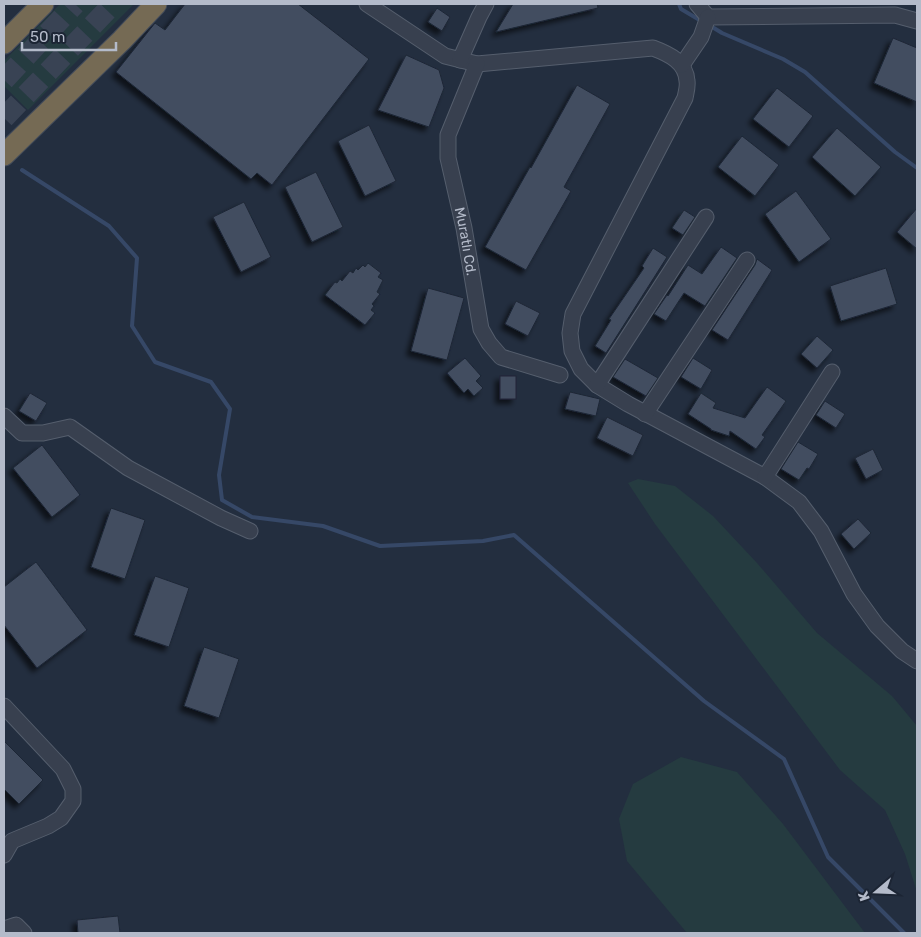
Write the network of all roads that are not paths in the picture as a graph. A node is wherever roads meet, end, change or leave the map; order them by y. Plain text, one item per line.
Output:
1 (43, 4) edge
2 (156, 4) edge
3 (367, 4) edge
4 (486, 4) edge
5 (697, 4) edge
6 (708, 16) junction
7 (917, 21) edge
8 (4, 44) edge
9 (453, 58) junction
10 (477, 64) junction
11 (682, 65) junction
12 (4, 134) edge
13 (4, 144) edge
14 (4, 156) edge
15 (706, 217) dead end
16 (747, 260) dead end
17 (832, 372) dead end
18 (560, 375) dead end
19 (597, 385) junction
20 (645, 414) junction
21 (4, 416) edge
22 (765, 477) junction
23 (250, 531) dead end
24 (917, 661) edge
25 (4, 706) edge
26 (8, 836) edge
27 (4, 855) edge
28 (4, 930) edge
29 (24, 933) edge

1 - 8 highway
2 - 14 highway
3 - 9 street
4 - 9 street
5 - 6 street
6 - 7 street
6 - 11 street
9 - 10 street
10 - 11 street
10 - 18 street, Muratlı Cd.
11 - 19 street
12 - 13 highway
15 - 19 street
16 - 20 street
17 - 22 street
19 - 20 street
20 - 22 street
21 - 23 street
22 - 24 street
25 - 26 street
26 - 27 street
28 - 29 street

